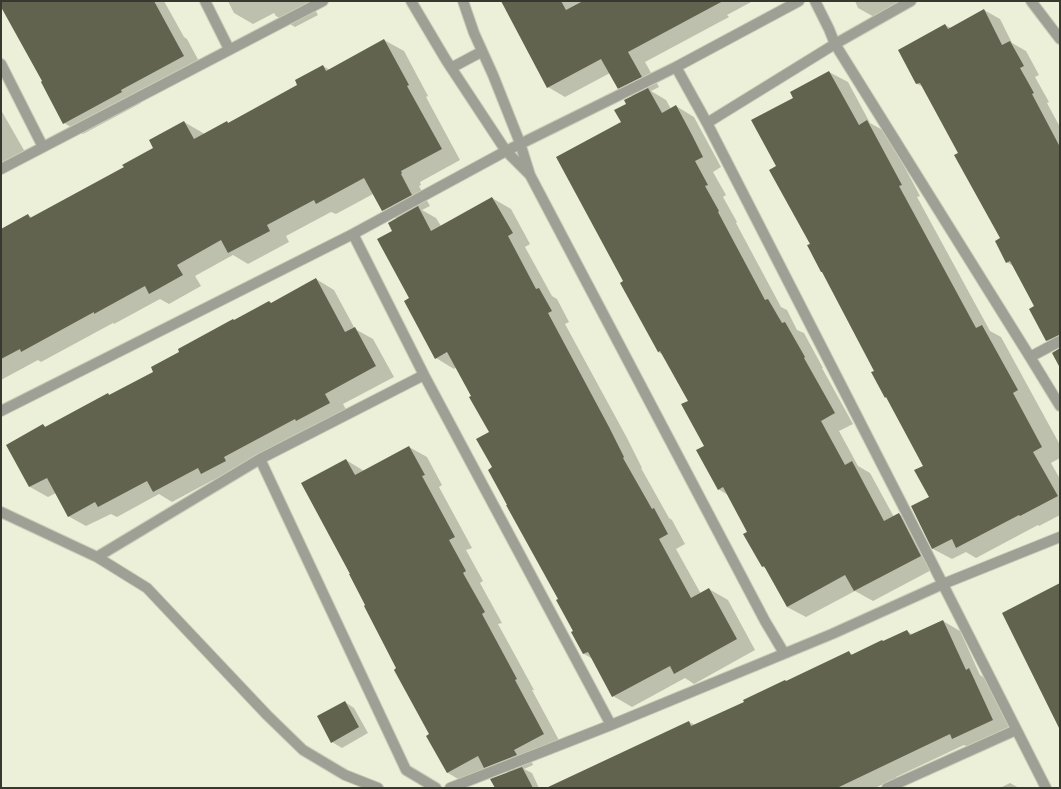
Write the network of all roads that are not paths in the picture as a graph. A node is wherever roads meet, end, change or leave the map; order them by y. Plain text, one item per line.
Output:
1 (205, 1) edge
2 (323, 1) edge
3 (411, 1) edge
4 (463, 1) edge
5 (799, 1) edge
6 (815, 1) edge
7 (911, 1) edge
8 (1031, 1) edge
9 (1060, 39) edge
10 (835, 44) junction
11 (230, 49) junction
12 (481, 52) junction
13 (1, 64) edge
14 (676, 67) junction
15 (451, 68) junction
16 (708, 123) junction
17 (520, 143) junction
18 (43, 147) junction
19 (506, 151) junction
20 (1, 170) edge
21 (530, 175) junction
22 (353, 234) junction
23 (1060, 341) edge
24 (1030, 357) junction
25 (424, 375) junction
26 (1060, 406) edge
27 (1, 412) edge
28 (260, 459) junction
29 (1, 512) edge
30 (1060, 537) edge
31 (97, 557) junction
32 (943, 584) junction
33 (784, 653) junction
34 (611, 725) junction
35 (1016, 730) junction
36 (378, 788) edge
37 (436, 788) edge
38 (450, 788) edge
39 (887, 788) edge
40 (1046, 788) edge

1 - 11 street
2 - 11 street
3 - 15 street
4 - 12 street
5 - 14 street
6 - 10 street
7 - 10 street
8 - 9 street
10 - 16 street
10 - 24 street
11 - 18 street
12 - 15 street
12 - 17 street
13 - 18 street
14 - 16 street
14 - 17 street
15 - 19 street
16 - 32 street
17 - 19 street
17 - 21 street
18 - 20 street
19 - 21 street
19 - 22 street
21 - 33 street
22 - 25 street
22 - 27 street
23 - 24 street
24 - 26 street
25 - 28 street
25 - 34 street
28 - 31 street
28 - 37 street
29 - 31 street
30 - 32 street
31 - 36 street
32 - 33 street
32 - 35 street
33 - 34 street
34 - 38 street
35 - 39 street
35 - 40 street

